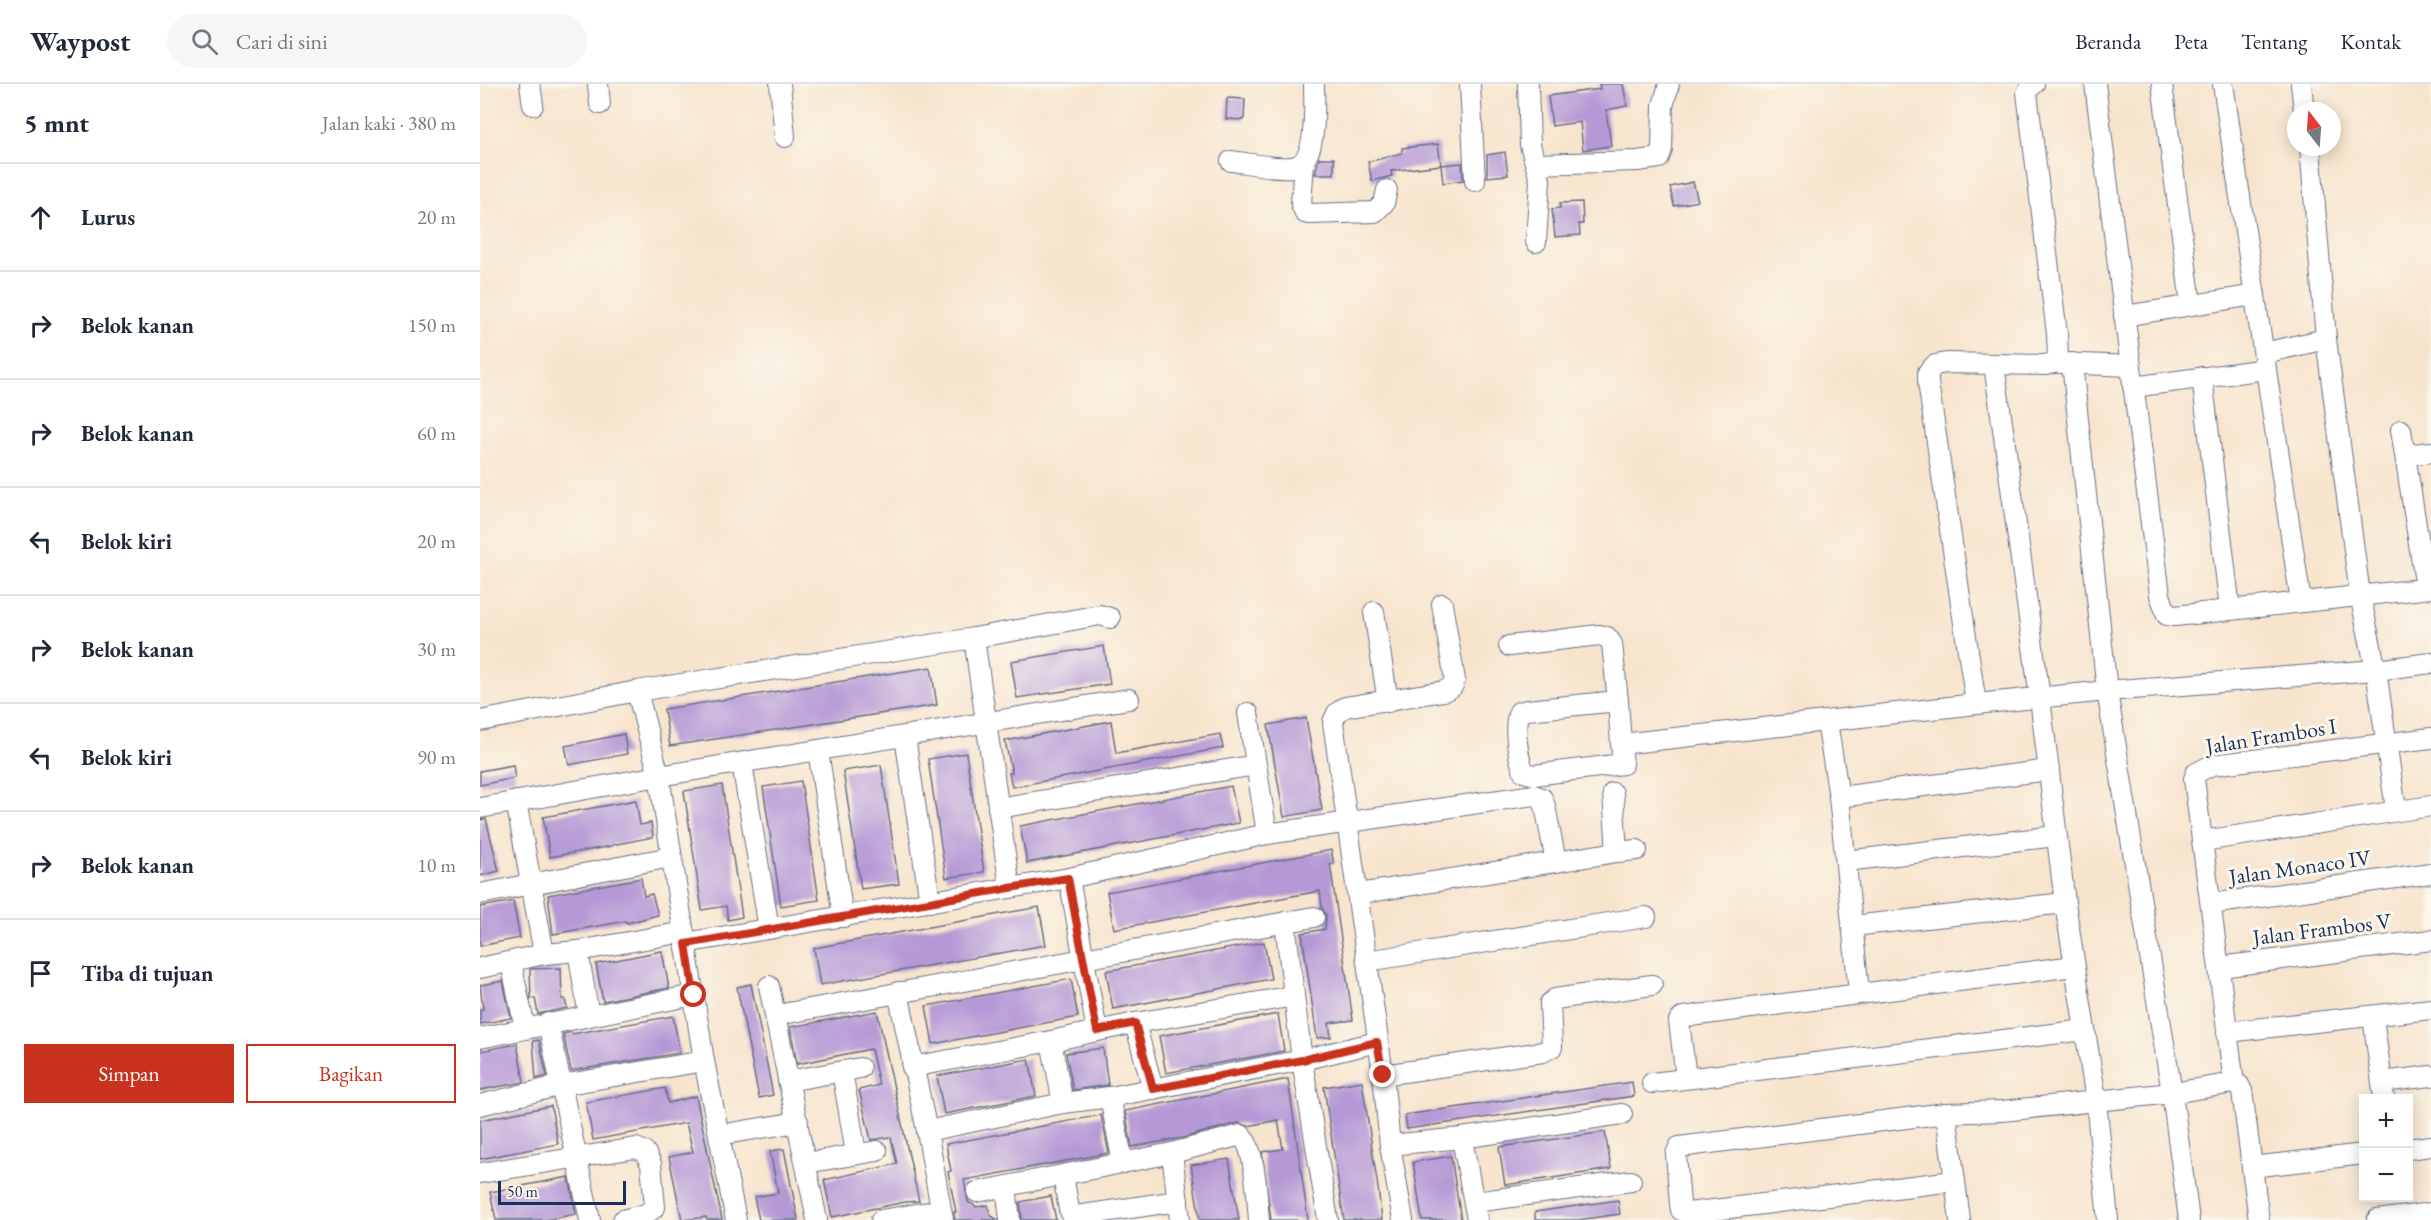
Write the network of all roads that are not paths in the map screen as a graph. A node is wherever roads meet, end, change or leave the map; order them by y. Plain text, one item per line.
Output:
1 (530, 84) edge
2 (780, 84) edge
3 (1314, 84) edge
4 (1470, 84) edge
5 (1528, 84) edge
6 (1669, 84) edge
7 (2034, 84) edge
8 (2095, 84) edge
9 (2162, 84) edge
10 (2223, 84) edge
11 (2301, 84) edge
12 (2303, 102) edge
13 (533, 105) dead end
14 (785, 137) dead end
15 (2311, 156) edge
16 (1231, 161) dead end
17 (1304, 162) junction
18 (1536, 164) junction
19 (1475, 181) dead end
20 (1387, 190) dead end
21 (1536, 242) dead end
22 (2255, 295) junction
23 (2191, 304) junction
24 (2124, 316) junction
25 (2326, 339) junction
26 (2265, 361) junction
27 (2062, 363) junction
28 (1994, 364) junction
29 (2130, 366) junction
30 (2202, 377) junction
31 (2133, 387) junction
32 (2401, 430) dead end
33 (2431, 452) edge
34 (2405, 455) junction
35 (2424, 526) edge
36 (2428, 588) edge
37 (2360, 595) junction
38 (2301, 602) junction
39 (1443, 604) dead end
40 (2230, 609) junction
41 (1374, 612) dead end
42 (1110, 618) dead end
43 (974, 638) junction
44 (1509, 646) dead end
45 (2431, 663) edge
46 (2376, 670) junction
47 (637, 691) junction
48 (2107, 691) junction
49 (2040, 698) junction
50 (1129, 699) dead end
51 (1618, 701) junction
52 (1388, 702) junction
53 (1976, 704) junction
54 (1248, 713) dead end
55 (480, 721) edge
56 (1827, 722) junction
57 (987, 723) junction
58 (905, 737) junction
59 (2431, 738) edge
60 (2386, 743) junction
61 (1621, 744) junction
62 (818, 750) junction
63 (742, 763) junction
64 (1256, 765) junction
65 (2049, 770) junction
66 (659, 776) junction
67 (1613, 793) dead end
68 (1839, 797) junction
69 (516, 801) junction
70 (2431, 806) edge
71 (480, 808) edge
72 (998, 808) junction
73 (2396, 810) junction
74 (1346, 824) junction
75 (1267, 834) junction
76 (2056, 836) junction
77 (2203, 841) junction
78 (1637, 850) dead end
79 (1617, 852) junction
80 (671, 857) junction
81 (1846, 861) junction
82 (1556, 862) junction
83 (2431, 873) edge
84 (1068, 878) junction
85 (531, 884) junction
86 (1010, 888) junction
87 (480, 894) edge
88 (1358, 894) junction
89 (930, 902) junction
90 (2065, 903) junction
91 (2211, 904) junction
92 (843, 917) junction
93 (1314, 917) dead end
94 (1646, 917) dead end
95 (1286, 922) junction
96 (1852, 926) junction
97 (769, 929) junction
98 (685, 938) junction
99 (2431, 940) edge
100 (578, 951) junction
101 (544, 954) junction
102 (1083, 957) junction
103 (1367, 961) junction
104 (511, 963) junction
105 (2074, 966) junction
106 (2220, 967) junction
107 (480, 968) edge
108 (1652, 985) dead end
109 (769, 986) dead end
110 (898, 992) junction
111 (1859, 992) junction
112 (694, 995) junction
113 (1294, 996) junction
114 (2431, 1009) edge
115 (777, 1015) junction
116 (589, 1016) junction
117 (2373, 1017) junction
118 (548, 1023) junction
119 (1135, 1023) junction
120 (525, 1028) junction
121 (2085, 1030) junction
122 (1097, 1031) junction
123 (2227, 1032) junction
124 (480, 1038) edge
125 (1051, 1041) junction
126 (1377, 1042) junction
127 (1302, 1060) junction
128 (704, 1061) junction
129 (912, 1067) junction
130 (1383, 1075) junction
131 (2431, 1076) edge
132 (1686, 1078) junction
133 (788, 1081) junction
134 (1652, 1083) dead end
135 (2234, 1083) junction
136 (562, 1085) junction
137 (1153, 1089) junction
138 (2383, 1090) edge
139 (2172, 1093) junction
140 (1110, 1097) junction
141 (2096, 1100) junction
142 (1064, 1103) junction
143 (480, 1105) edge
144 (1946, 1113) junction
145 (1622, 1114) dead end
146 (798, 1122) junction
147 (927, 1131) junction
148 (719, 1135) junction
149 (1462, 1138) junction
150 (1390, 1145) junction
151 (2431, 1146) edge
152 (2413, 1148) edge
153 (877, 1151) dead end
154 (856, 1153) junction
155 (1172, 1153) junction
156 (2359, 1155) edge
157 (577, 1156) junction
158 (1123, 1162) junction
159 (806, 1163) junction
160 (2252, 1167) junction
161 (480, 1173) edge
162 (1063, 1176) junction
163 (1631, 1180) dead end
164 (1954, 1181) junction
165 (1005, 1187) junction
166 (977, 1192) dead end
167 (1179, 1210) edge
168 (1476, 1211) edge
169 (2431, 1213) edge
170 (942, 1215) edge
171 (590, 1220) edge
172 (623, 1220) edge
173 (736, 1220) edge
174 (818, 1220) edge
175 (881, 1220) edge
176 (1010, 1220) edge
177 (1260, 1220) edge
178 (1328, 1220) edge
179 (1403, 1220) edge
180 (1960, 1220) edge
181 (2108, 1220) edge
182 (2189, 1220) edge
183 (2259, 1220) edge
184 (2377, 1220) edge

1 - 13 street
2 - 14 street
3 - 17 street
4 - 19 street
5 - 18 street
6 - 18 street
7 - 27 street
8 - 24 street
9 - 23 street
10 - 22 street
11 - 12 street
15 - 25 street
16 - 17 street
17 - 20 street
18 - 21 street
22 - 23 street
22 - 26 street
23 - 24 street
24 - 29 street
25 - 26 street
25 - 37 street
26 - 30 street
26 - 38 street
27 - 28 street
27 - 29 street
27 - 48 street
28 - 49 street
28 - 53 street
29 - 31 street
30 - 31 street
30 - 40 street
31 - 40 street
32 - 34 street
33 - 34 street
34 - 35 street
35 - 36 street
36 - 37 street
37 - 38 street
37 - 46 street
38 - 40 street
39 - 52 street
41 - 52 street
42 - 43 street
43 - 47 street
43 - 57 street
44 - 51 street
45 - 46 street
46 - 48 street
46 - 60 street
47 - 55 street
47 - 66 street
48 - 49 street
48 - 139 street
49 - 53 street
49 - 65 street
50 - 57 street
51 - 61 street
51 - 61 street
52 - 74 street
53 - 56 street
54 - 64 street
56 - 61 street
56 - 68 street
57 - 58 street
57 - 72 street
58 - 62 street
58 - 89 street
59 - 60 street, Jalan Frambos I
60 - 73 street
60 - 77 street, Jalan Frambos I
62 - 63 street
62 - 92 street
63 - 66 street
63 - 97 street
64 - 72 street
64 - 75 street
65 - 68 street
65 - 76 street
66 - 69 street
66 - 80 street
67 - 79 street
68 - 81 street
69 - 71 street
69 - 85 street
70 - 73 street
72 - 86 street
73 - 77 street
74 - 75 street
74 - 82 street
74 - 88 street
75 - 84 street
76 - 81 street
76 - 90 street
77 - 91 street, Jalan Frambos I
78 - 79 street
79 - 82 street
80 - 85 street
80 - 98 street
81 - 96 street
82 - 88 street
83 - 91 street, Jalan Monaco IV
84 - 86 street
84 - 102 street
85 - 87 street
85 - 101 street
86 - 89 street
88 - 103 street
89 - 92 street
90 - 96 street
90 - 105 street
91 - 106 street, Jalan Frambos I
92 - 97 street
93 - 95 street
94 - 103 street
95 - 102 street
95 - 113 street
96 - 111 street
97 - 98 street
98 - 100 street
98 - 112 street
99 - 106 street, Jalan Frambos V
100 - 101 street
100 - 116 street
101 - 104 street
102 - 110 street
102 - 122 street
103 - 126 street
104 - 107 street
104 - 120 street
105 - 111 street
105 - 121 street
106 - 123 street, Jalan Frambos I
108 - 130 street
109 - 115 street
110 - 115 street
110 - 129 street
111 - 132 street
112 - 116 street
112 - 128 street
113 - 119 street
113 - 127 street
114 - 117 street
115 - 133 street
116 - 118 street
117 - 123 street
117 - 138 street
118 - 120 street
118 - 136 street
119 - 122 street
119 - 137 street
120 - 124 street
121 - 132 street
121 - 141 street
122 - 125 street
123 - 135 street, Jalan Frambos I
125 - 129 street
125 - 142 street
126 - 127 street
126 - 130 street
127 - 137 street
127 - 178 street
128 - 136 street
128 - 148 street
129 - 147 street
130 - 150 street
131 - 138 street
132 - 134 street
133 - 146 street
133 - 154 street
135 - 139 street
135 - 160 street, Jalan Frambos I
136 - 143 street
136 - 157 street
137 - 140 street
139 - 141 street
139 - 182 street
140 - 142 street
140 - 158 street
141 - 144 street
141 - 181 street
142 - 147 street
144 - 164 street
144 - 164 street
145 - 149 street
146 - 148 street
146 - 159 street
147 - 170 street
148 - 173 street
149 - 150 street
149 - 168 street
150 - 179 street
151 - 152 street
153 - 154 street
154 - 159 street
155 - 158 street
155 - 167 street
155 - 177 street
156 - 160 street
157 - 161 street
157 - 171 street
157 - 172 street
158 - 162 street
159 - 174 street
160 - 183 street, Jalan Frambos I
162 - 165 street
162 - 167 street
163 - 168 street
164 - 180 street
165 - 166 street
165 - 176 street
169 - 184 street
170 - 175 street

